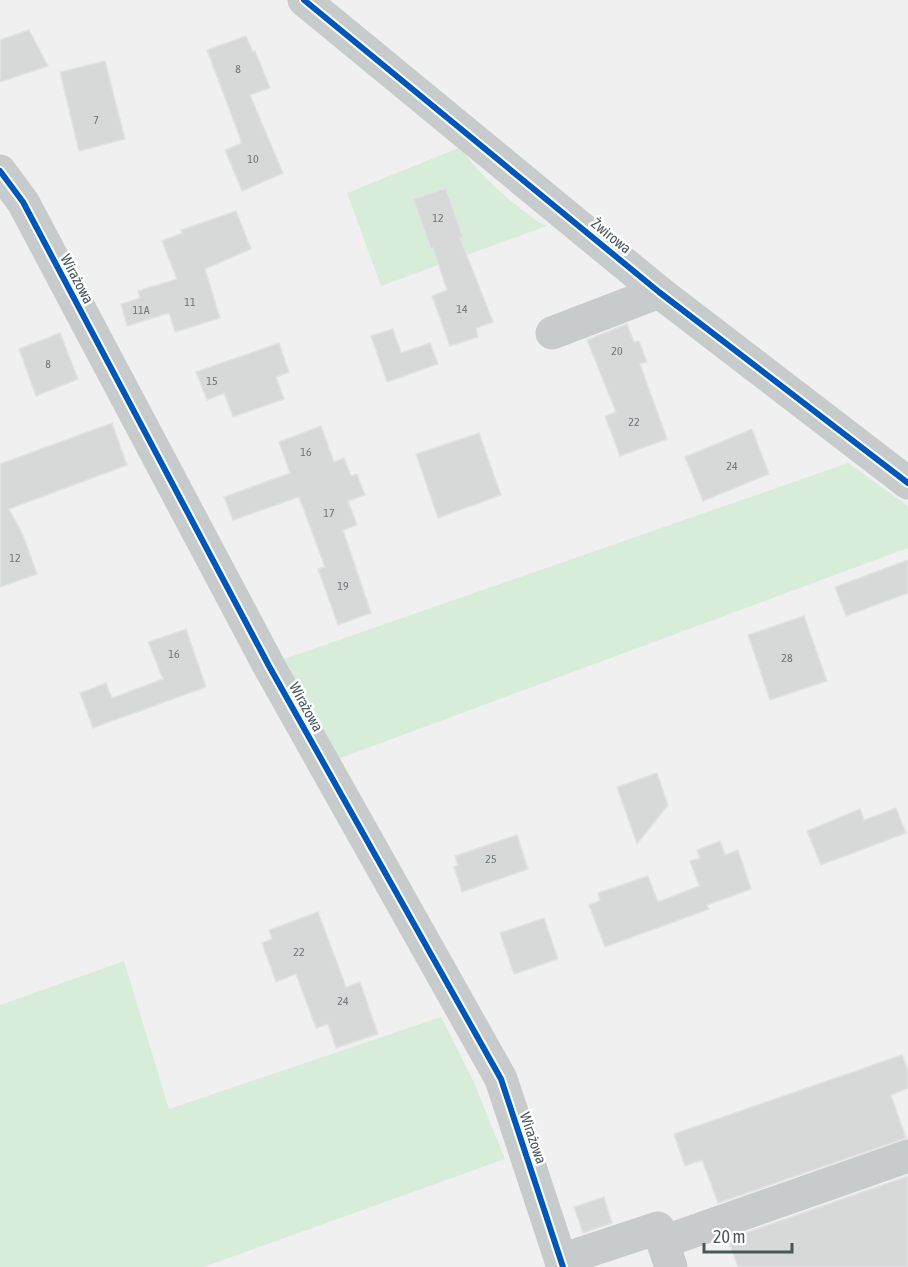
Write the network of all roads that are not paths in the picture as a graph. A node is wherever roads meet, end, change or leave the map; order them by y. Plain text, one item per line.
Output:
1 (304, 0) edge
2 (0, 171) edge
3 (660, 292) junction
4 (552, 333) dead end
5 (908, 483) edge
6 (908, 1156) edge
7 (667, 1255) edge
8 (562, 1264) edge

1 - 3 street, Żwirowa
2 - 8 street, Wirażowa
3 - 4 street
3 - 5 street, Żwirowa
6 - 7 street
7 - 8 street

